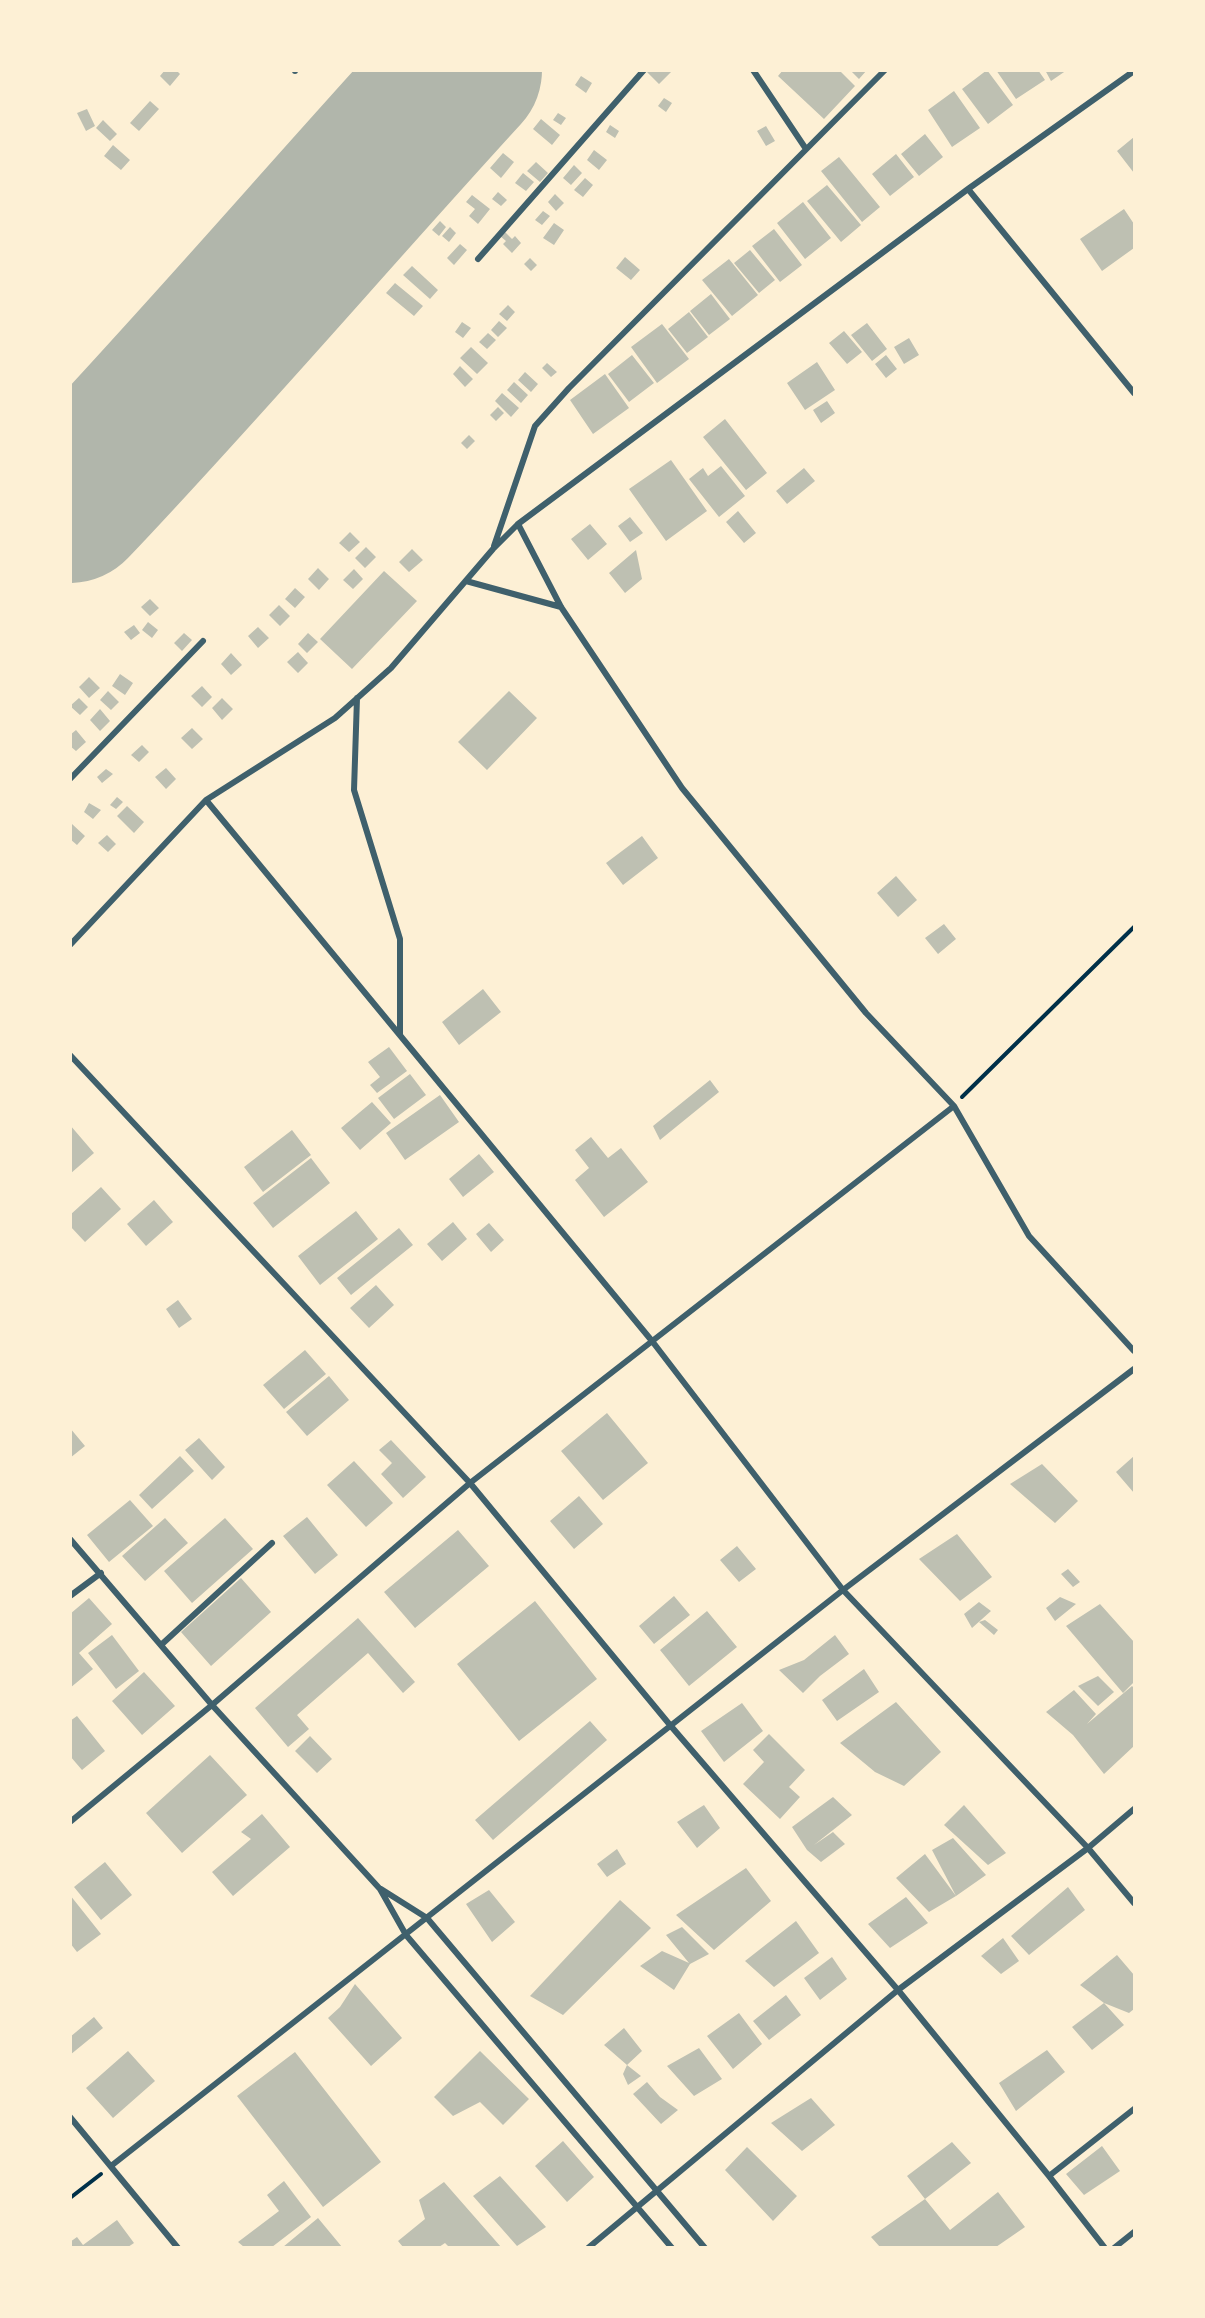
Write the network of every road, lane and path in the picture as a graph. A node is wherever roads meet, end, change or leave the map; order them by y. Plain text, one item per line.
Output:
1 (644, 70) edge
2 (753, 70) edge
3 (885, 70) edge
4 (1134, 71) edge
5 (806, 149) junction
6 (968, 189) junction
7 (478, 259) dead end
8 (1134, 393) edge
9 (518, 524) junction
10 (493, 549) junction
11 (466, 581) junction
12 (561, 607) junction
13 (203, 641) dead end
14 (357, 698) junction
15 (70, 779) edge
16 (206, 800) junction
17 (1134, 927) edge
18 (70, 945) edge
19 (400, 1036) junction
20 (70, 1055) edge
21 (954, 1106) junction
22 (652, 1341) junction
23 (1134, 1351) edge
24 (1134, 1369) edge
25 (470, 1483) junction
26 (70, 1539) edge
27 (272, 1543) dead end
28 (100, 1573) junction
29 (843, 1590) junction
30 (70, 1596) edge
31 (161, 1645) junction
32 (212, 1705) junction
33 (670, 1725) junction
34 (1134, 1809) edge
35 (70, 1822) edge
36 (1088, 1848) junction
37 (380, 1888) junction
38 (1134, 1903) edge
39 (427, 1918) junction
40 (406, 1935) junction
41 (898, 1990) junction
42 (1134, 2109) edge
43 (70, 2117) edge
44 (111, 2166) junction
45 (1049, 2176) junction
46 (655, 2190) junction
47 (70, 2198) edge
48 (638, 2205) junction
49 (1134, 2232) edge
50 (178, 2247) edge
51 (588, 2247) edge
52 (672, 2247) edge
53 (705, 2247) edge
54 (1105, 2247) edge
55 (1114, 2247) edge

1 - 7 street
2 - 5 street
3 - 5 street
4 - 6 street
5 - 10 street
6 - 8 street
6 - 9 street
9 - 10 street
9 - 12 street
10 - 11 street
11 - 12 street
11 - 14 street
12 - 21 street
13 - 15 street
14 - 16 street
14 - 19 street
16 - 18 street
16 - 19 street
17 - 21 path
19 - 22 street
20 - 25 street
21 - 22 street
21 - 23 street
22 - 25 street
22 - 29 street
24 - 29 street
25 - 32 street
25 - 33 street
26 - 28 street
27 - 31 street
28 - 30 street
28 - 31 street
29 - 33 street
29 - 36 street
31 - 32 street
32 - 35 street
32 - 37 street
33 - 39 street
33 - 41 street
34 - 36 street
36 - 38 street
36 - 41 street
37 - 39 street
37 - 40 street
39 - 40 street
39 - 46 street
40 - 44 street
40 - 48 street
41 - 45 street
41 - 46 street
42 - 45 street
43 - 44 street
44 - 47 path
44 - 50 street
45 - 54 street
46 - 48 street
46 - 53 street
48 - 51 street
48 - 52 street
49 - 55 street

